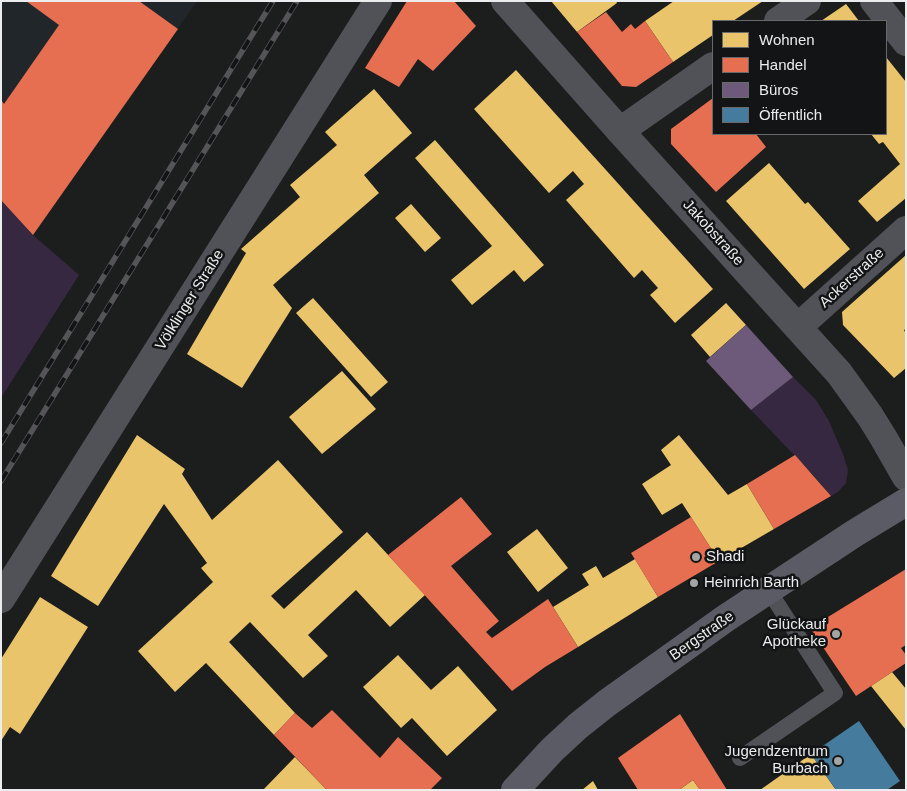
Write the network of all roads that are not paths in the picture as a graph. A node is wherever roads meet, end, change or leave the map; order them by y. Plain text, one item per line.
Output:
1 (378, 1) edge
2 (505, 1) edge
3 (807, 1) edge
4 (874, 1) edge
5 (779, 20) edge
6 (906, 42) edge
7 (712, 67) edge
8 (620, 131) junction
9 (906, 230) edge
10 (798, 327) junction
11 (906, 478) edge
12 (906, 502) edge
13 (769, 591) junction
14 (1, 599) edge
15 (740, 758) dead end
16 (515, 790) edge

1 - 14 street, Völklinger Straße
2 - 8 street, Jakobstraße
3 - 5 street
4 - 6 street
7 - 8 street
8 - 10 street, Jakobstraße
9 - 10 street, Ackerstraße
10 - 11 street, Jakobstraße
12 - 13 main road, Bergstraße
13 - 15 lane
13 - 16 main road, Bergstraße

